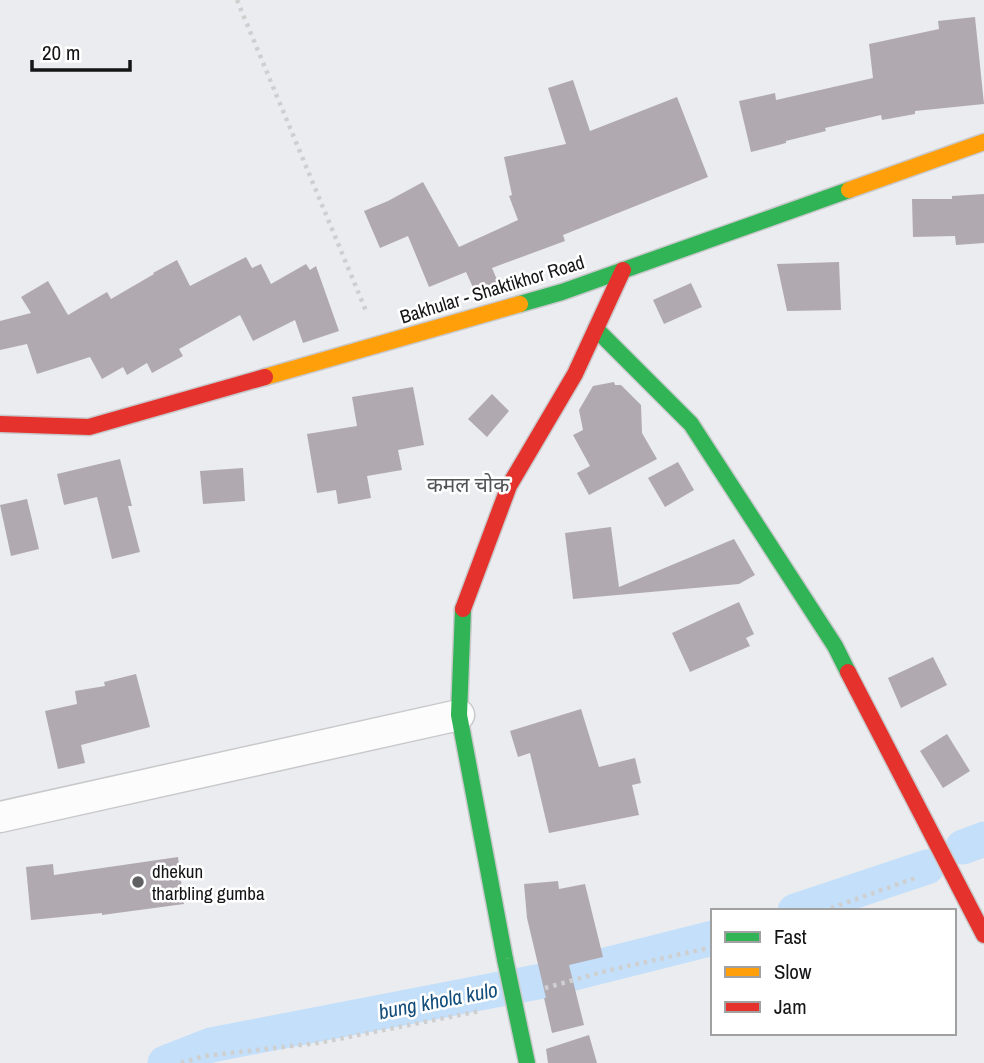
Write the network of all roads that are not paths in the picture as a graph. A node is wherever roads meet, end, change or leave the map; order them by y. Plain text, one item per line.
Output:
1 (984, 142) edge
2 (623, 270) junction
3 (596, 329) junction
4 (0, 424) edge
5 (459, 715) junction
6 (0, 817) edge
7 (984, 935) edge
8 (527, 1063) edge

1 - 2 street, Bakhular - Shaktikhor Road
2 - 3 street
2 - 4 street, Bakhular - Shaktikhor Road
3 - 5 street
3 - 7 street
5 - 6 street
5 - 8 street

